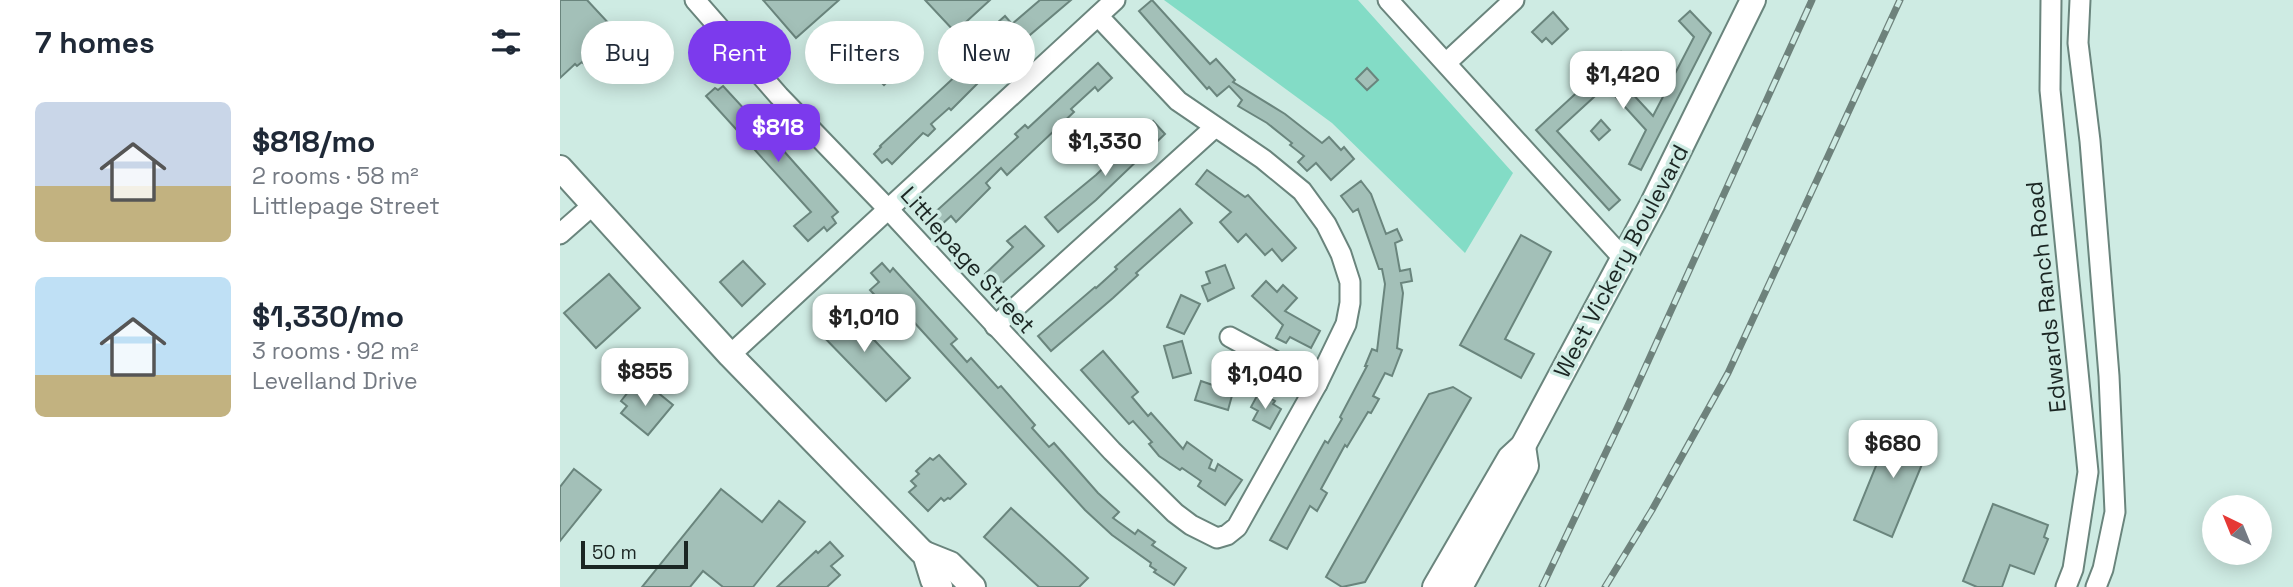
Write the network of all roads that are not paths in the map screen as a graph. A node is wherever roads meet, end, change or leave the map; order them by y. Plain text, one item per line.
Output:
1 (695, 0) edge
2 (1115, 0) edge
3 (1388, 0) edge
4 (1514, 0) edge
5 (1754, 0) edge
6 (2051, 0) edge
7 (2080, 0) edge
8 (1098, 16) junction
9 (1446, 63) junction
10 (1214, 128) junction
11 (560, 168) edge
12 (594, 204) junction
13 (889, 210) junction
14 (560, 234) edge
15 (1622, 257) junction
16 (995, 327) junction
17 (1230, 337) dead end
18 (730, 355) junction
19 (1317, 384) junction
20 (2110, 406) junction
21 (2082, 410) junction
22 (1523, 446) junction
23 (925, 554) junction
24 (940, 587) edge
25 (973, 587) edge
26 (1435, 587) edge
27 (1460, 587) edge
28 (2066, 587) edge
29 (2096, 587) edge

1 - 13 street, Littlepage Street
2 - 8 street
3 - 9 street
4 - 9 street
5 - 15 main road, West Vickery Boulevard
6 - 21 street, Edwards Ranch Road
7 - 20 street
8 - 10 street
8 - 13 street
9 - 15 street
10 - 16 street
10 - 19 street
11 - 12 main road
12 - 14 street
12 - 18 main road
13 - 16 street, Littlepage Street
13 - 18 street
15 - 22 main road, West Vickery Boulevard
16 - 19 street, Littlepage Street
17 - 19 street
18 - 23 main road
20 - 21 street
20 - 29 street
21 - 28 street, Edwards Ranch Road
22 - 26 main road, West Vickery Boulevard
22 - 27 main road, West Vickery Boulevard
23 - 24 main road
23 - 25 main road

